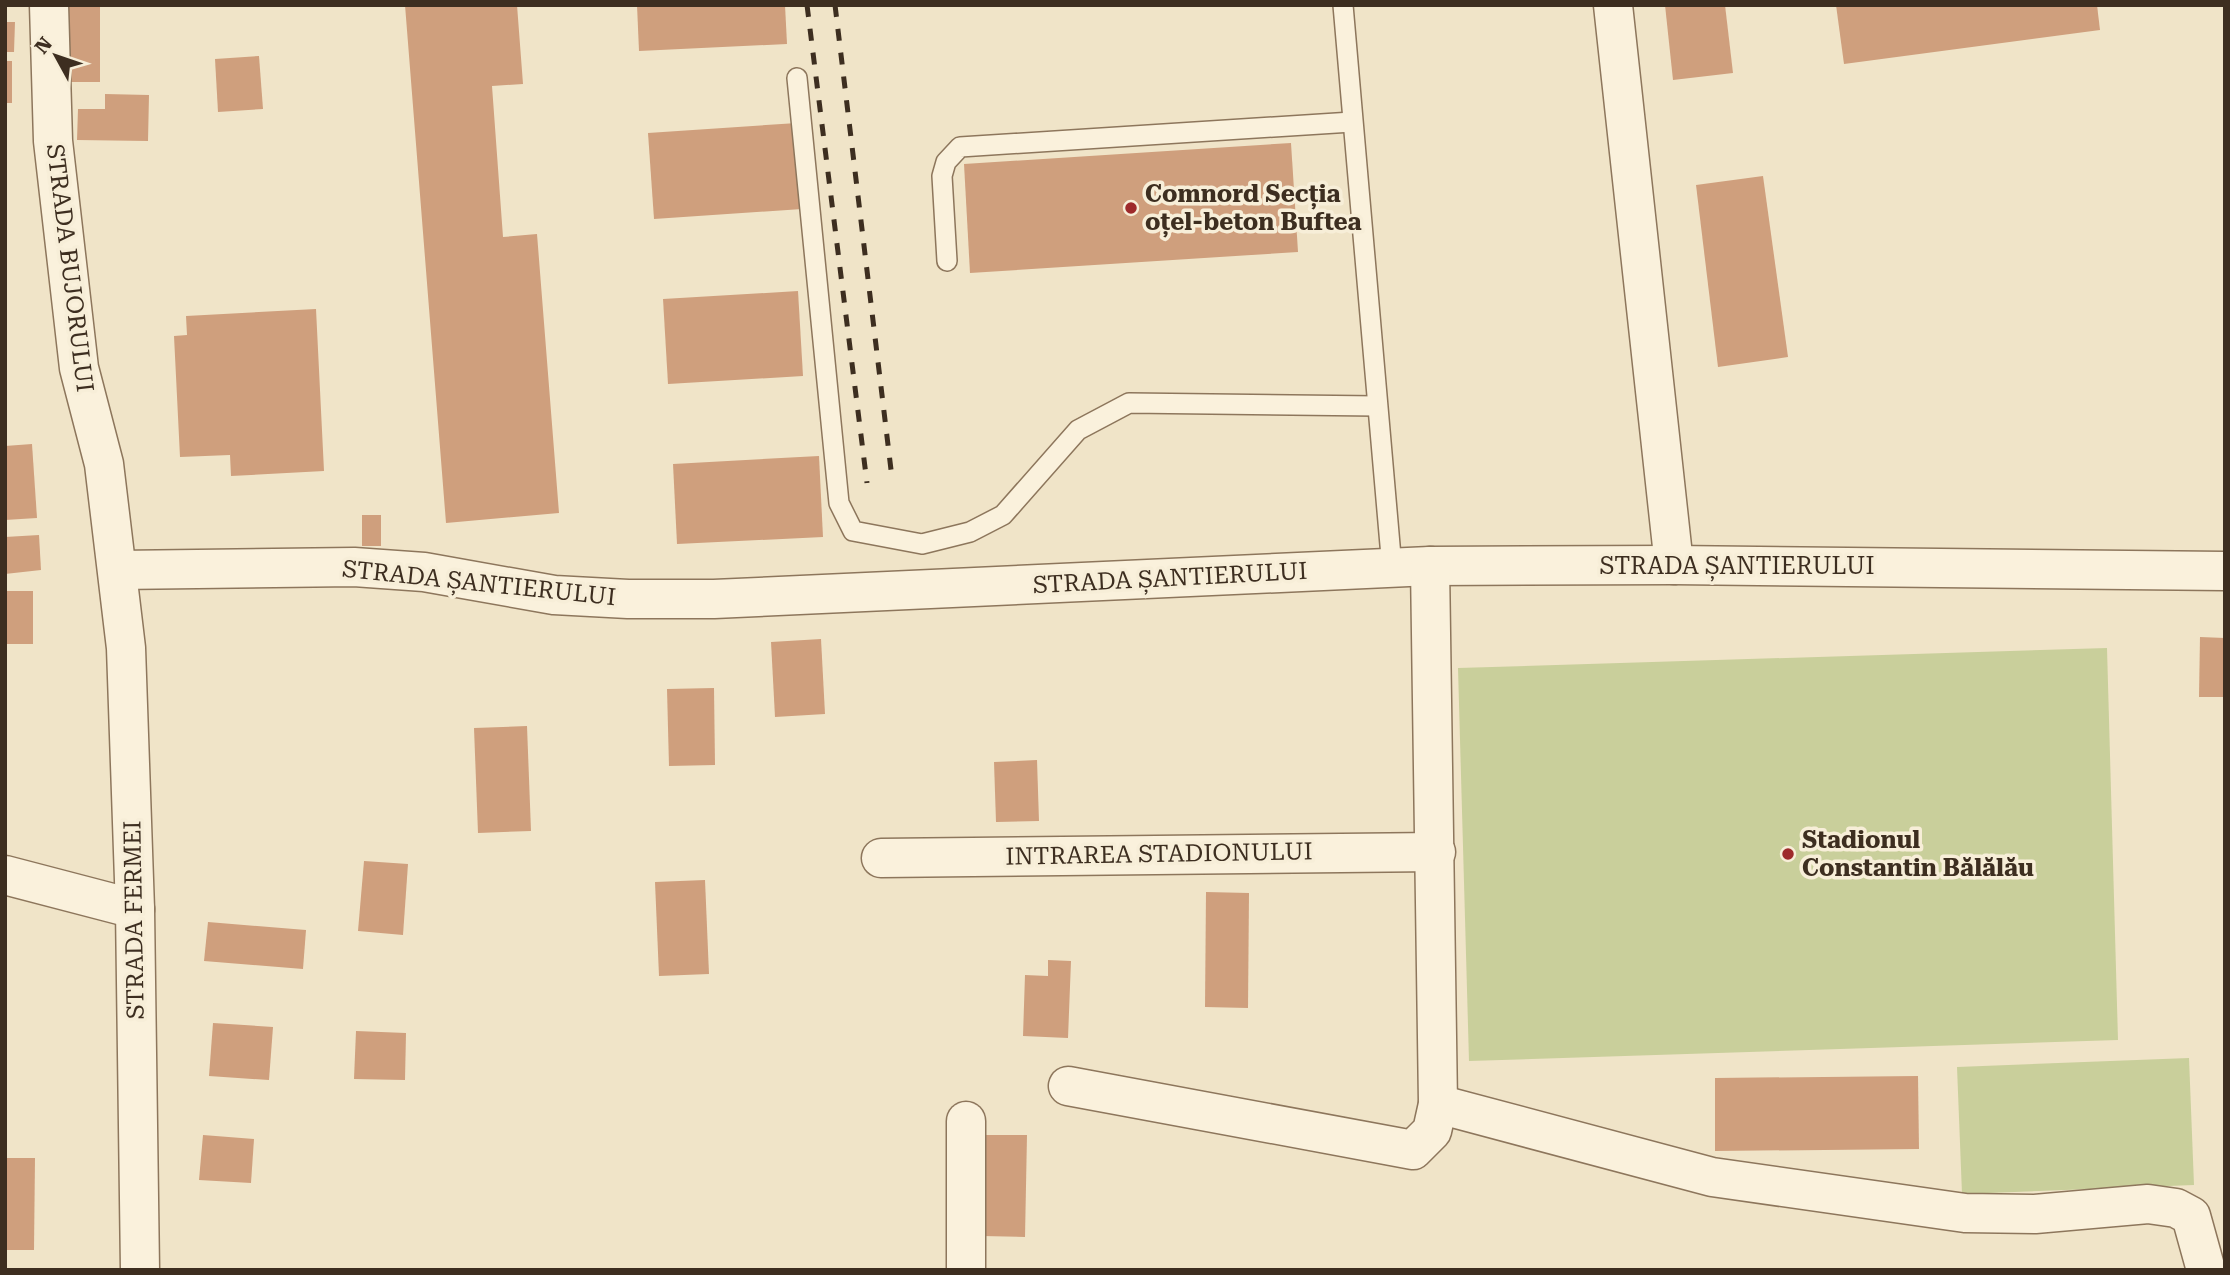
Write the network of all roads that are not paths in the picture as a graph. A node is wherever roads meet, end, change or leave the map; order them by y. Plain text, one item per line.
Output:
1 (49, 5) edge
2 (1343, 5) edge
3 (1613, 5) edge
4 (797, 78) dead end
5 (1352, 122) junction
6 (947, 261) dead end
7 (1377, 406) junction
8 (1674, 565) junction
9 (1430, 566) junction
10 (1392, 568) junction
11 (118, 570) junction
12 (2225, 571) edge
13 (1436, 852) junction
14 (881, 858) dead end
15 (5, 875) edge
16 (135, 909) junction
17 (1068, 1086) dead end
18 (1438, 1104) junction
19 (966, 1121) dead end
20 (140, 1270) edge
21 (966, 1270) edge
22 (2206, 1270) edge

1 - 11 street, STRADA BUJORULUI
2 - 5 lane
3 - 8 street
4 - 7 lane
5 - 6 lane
5 - 7 lane
7 - 10 lane
8 - 9 street, STRADA ȘANTIERULUI
8 - 12 street, STRADA ȘANTIERULUI
9 - 10 street, STRADA ȘANTIERULUI
9 - 13 street
10 - 11 street, STRADA ȘANTIERULUI
11 - 16 street, STRADA FERMEI
13 - 14 street, INTRAREA STADIONULUI
13 - 18 street
15 - 16 street
16 - 20 street, STRADA FERMEI
17 - 18 street
18 - 22 street
19 - 21 street

